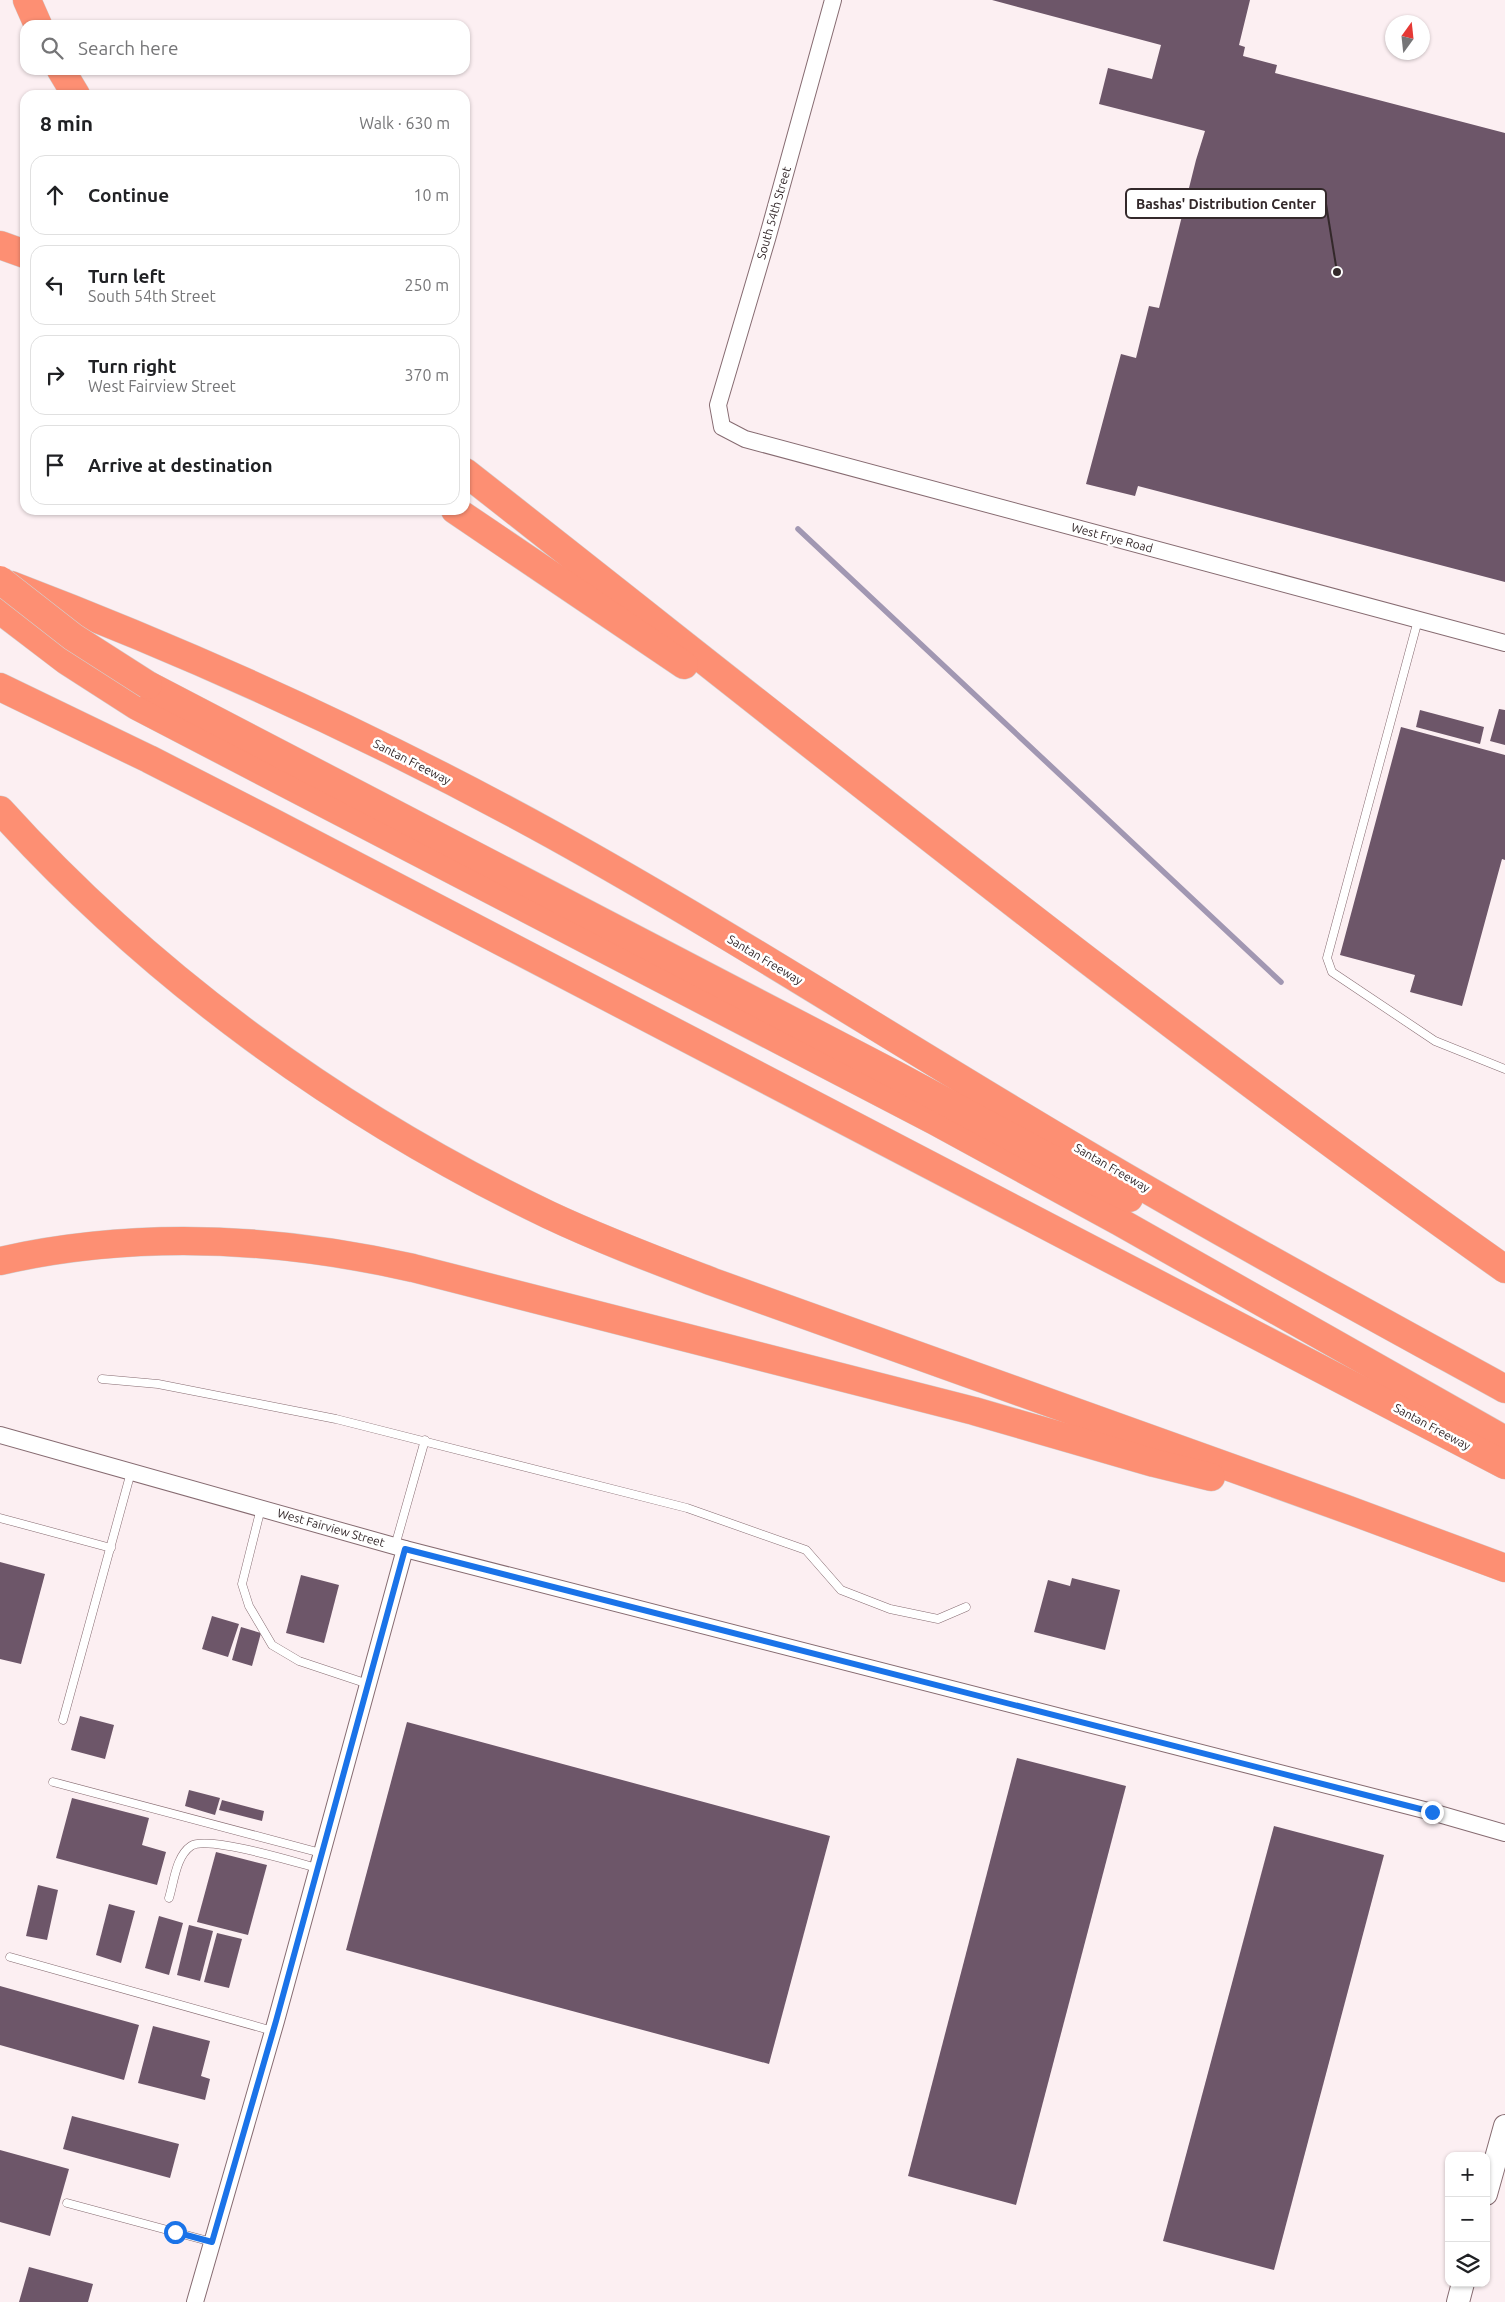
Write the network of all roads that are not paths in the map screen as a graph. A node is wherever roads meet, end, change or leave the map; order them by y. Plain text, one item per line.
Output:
1 (27, 0) edge
2 (833, 0) edge
3 (36, 20) edge
4 (64, 75) edge
5 (73, 90) edge
6 (0, 246) edge
7 (20, 252) edge
8 (722, 426) joint
9 (470, 476) edge
10 (462, 515) edge
11 (0, 580) edge
12 (0, 610) edge
13 (1418, 620) junction
14 (1505, 643) edge
15 (0, 687) edge
16 (143, 695) junction
17 (804, 738) junction
18 (0, 810) edge
19 (1505, 1068) edge
20 (0, 1261) edge
21 (1505, 1269) edge
22 (1358, 1308) junction
23 (102, 1379) dead end
24 (1505, 1388) edge
25 (0, 1435) edge
26 (424, 1440) junction
27 (1505, 1440) edge
28 (1505, 1465) edge
29 (132, 1472) junction
30 (261, 1508) junction
31 (1346, 1509) junction
32 (0, 1518) edge
33 (111, 1548) junction
34 (400, 1548) junction
35 (1505, 1568) edge
36 (966, 1607) dead end
37 (368, 1684) junction
38 (63, 1720) dead end
39 (53, 1782) dead end
40 (1505, 1833) edge
41 (319, 1860) junction
42 (170, 1898) dead end
43 (10, 1957) dead end
44 (273, 2032) junction
45 (1505, 2126) edge
46 (1490, 2180) edge
47 (67, 2203) dead end
48 (212, 2242) junction
49 (1462, 2287) edge
50 (195, 2302) edge
51 (1458, 2302) edge

1 - 3 highway
2 - 8 street, South 54th Street
4 - 5 highway
6 - 7 highway
8 - 13 street, West Frye Road
9 - 17 highway
10 - 17 highway
11 - 16 highway, bridge
11 - 22 highway, Santan Freeway
12 - 16 highway
13 - 14 street, West Frye Road
13 - 19 lane
15 - 28 highway, Santan Freeway
16 - 22 highway
16 - 27 highway
17 - 21 highway
18 - 31 highway
20 - 31 highway
22 - 24 highway, Santan Freeway
23 - 26 lane
25 - 29 street, West Fairview Street
26 - 34 lane
26 - 36 lane
29 - 30 street, West Fairview Street
29 - 33 lane
30 - 34 street, West Fairview Street
30 - 37 lane
31 - 35 highway
32 - 33 lane
33 - 38 lane
34 - 37 street
34 - 40 street, West Fairview Street
37 - 41 street
39 - 41 lane
41 - 42 lane
41 - 44 street
43 - 44 lane
44 - 48 street
45 - 46 main road
47 - 48 lane
48 - 50 street
49 - 51 main road

